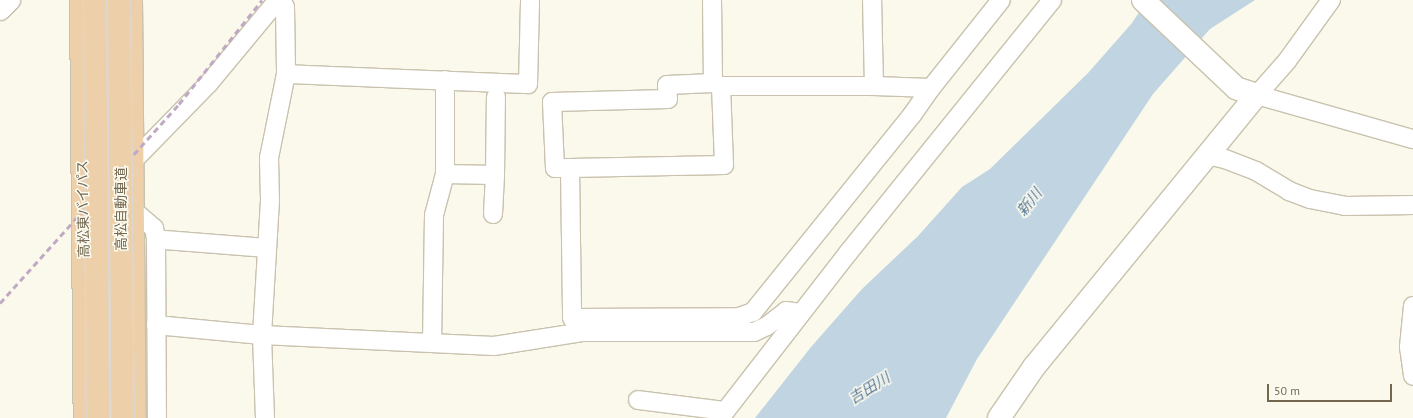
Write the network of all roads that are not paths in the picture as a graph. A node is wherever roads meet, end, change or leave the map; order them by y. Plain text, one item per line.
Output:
1 (9, 0) edge
2 (81, 0) edge
3 (95, 0) edge
4 (119, 0) edge
5 (131, 0) edge
6 (278, 0) edge
7 (281, 0) edge
8 (530, 0) edge
9 (712, 0) edge
10 (872, 0) edge
11 (1001, 0) edge
12 (1052, 0) edge
13 (1143, 0) edge
14 (1331, 0) edge
15 (0, 9) edge
16 (286, 74) junction
17 (445, 80) junction
18 (717, 84) junction
19 (874, 86) junction
20 (931, 88) junction
21 (1257, 95) junction
22 (496, 98) dead end
23 (1413, 139) edge
24 (1207, 155) junction
25 (133, 161) junction
26 (570, 168) junction
27 (445, 174) junction
28 (495, 175) junction
29 (1413, 206) edge
30 (133, 210) junction
31 (493, 214) dead end
32 (165, 240) dead end
33 (267, 248) junction
34 (1413, 306) edge
35 (800, 313) junction
36 (156, 326) junction
37 (262, 335) junction
38 (432, 343) junction
39 (1413, 376) edge
40 (638, 400) dead end
41 (722, 414) edge
42 (85, 418) edge
43 (98, 418) edge
44 (123, 418) edge
45 (135, 418) edge
46 (157, 418) edge
47 (265, 418) edge
48 (999, 418) edge

1 - 15 street
2 - 42 highway, 高松東バイパス
3 - 43 highway, 高松自動車道, bridge
4 - 44 highway, 高松自動車道, bridge
5 - 25 highway
6 - 25 street
7 - 16 street
8 - 17 street
9 - 18 street
10 - 19 street
11 - 20 street
12 - 35 street
13 - 21 street
14 - 21 street
16 - 17 street
16 - 33 street
17 - 27 street
18 - 19 street
18 - 26 street
18 - 26 street
19 - 20 street
20 - 26 street
21 - 23 street
21 - 24 street
22 - 28 street
24 - 29 street
24 - 48 street
25 - 30 highway
27 - 28 street
27 - 38 street
28 - 31 street
30 - 36 street
30 - 45 highway
32 - 33 street
33 - 37 street
34 - 39 street
35 - 38 street
35 - 41 street
36 - 37 street
36 - 46 street
37 - 38 street
37 - 47 street
40 - 41 street

